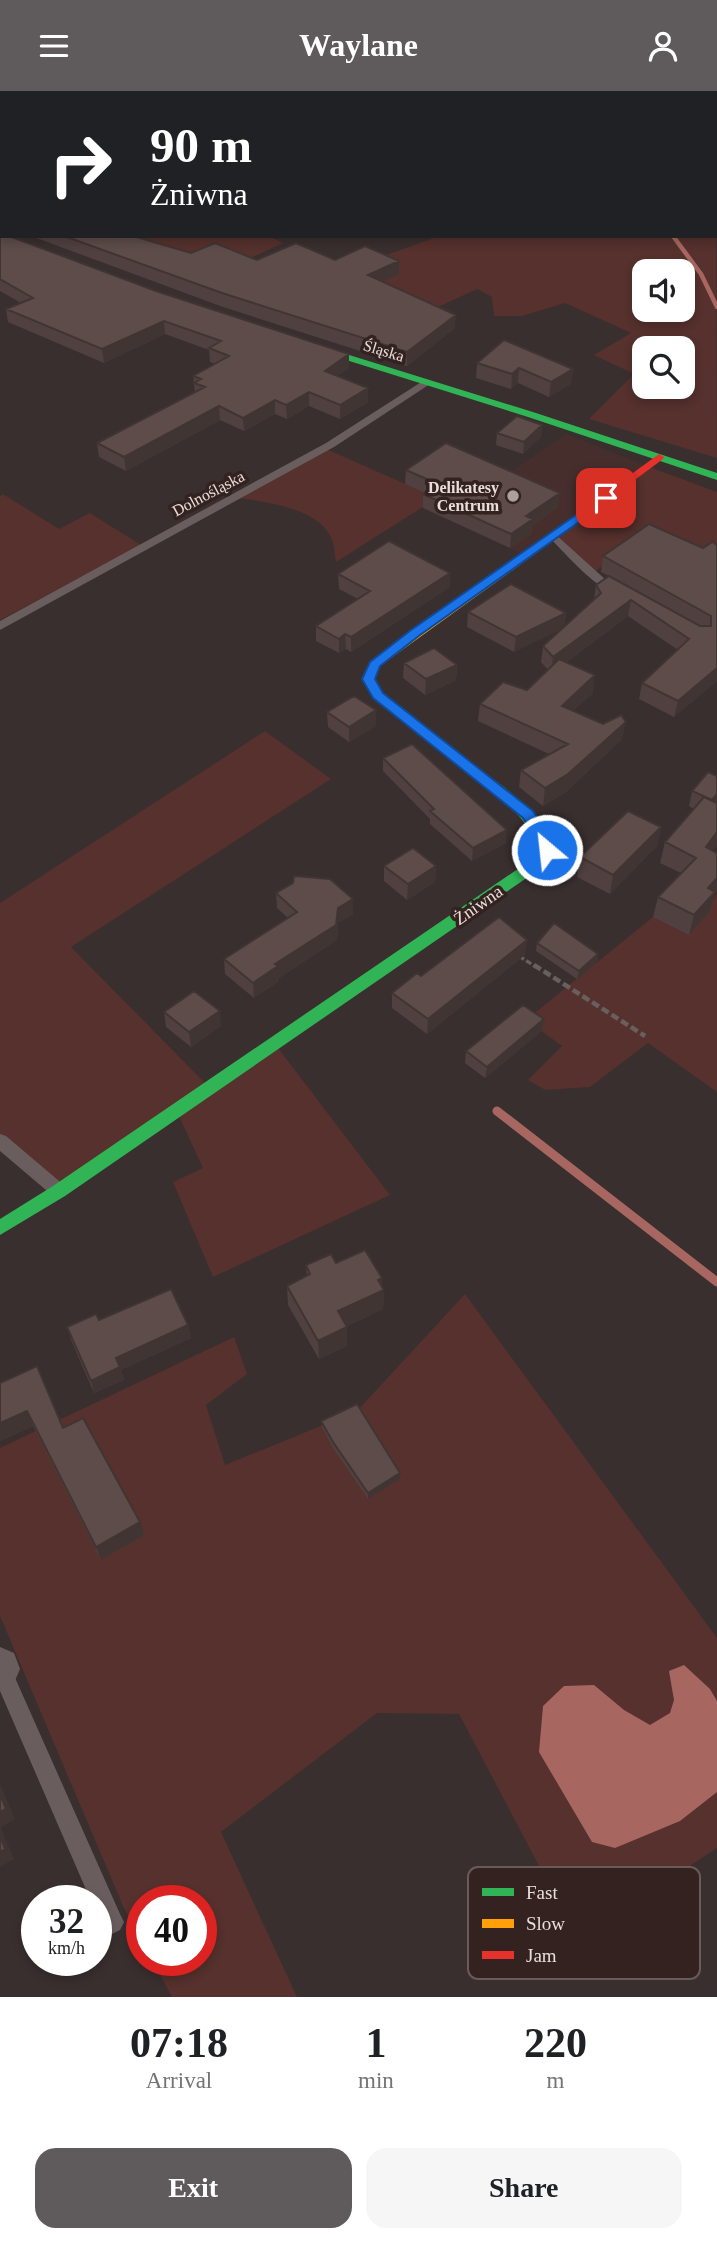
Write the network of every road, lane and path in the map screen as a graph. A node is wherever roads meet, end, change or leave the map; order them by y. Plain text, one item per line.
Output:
1 (280, 336) edge
2 (426, 382) junction
3 (659, 457) junction
4 (717, 477) edge
5 (554, 536) junction
6 (625, 596) edge
7 (0, 626) edge
8 (518, 955) edge
9 (645, 1036) dead end
10 (0, 1141) edge
11 (60, 1191) junction
12 (0, 1228) edge
13 (0, 1668) edge
14 (96, 1885) edge

1 - 2 street, Śląska
2 - 3 street, Śląska
2 - 7 lane, Dolnośląska
3 - 4 street, Śląska
3 - 5 street, Żniwna
5 - 6 lane
5 - 11 street, Żniwna
8 - 9 path
10 - 11 lane
11 - 12 street, Żniwna
13 - 14 lane

